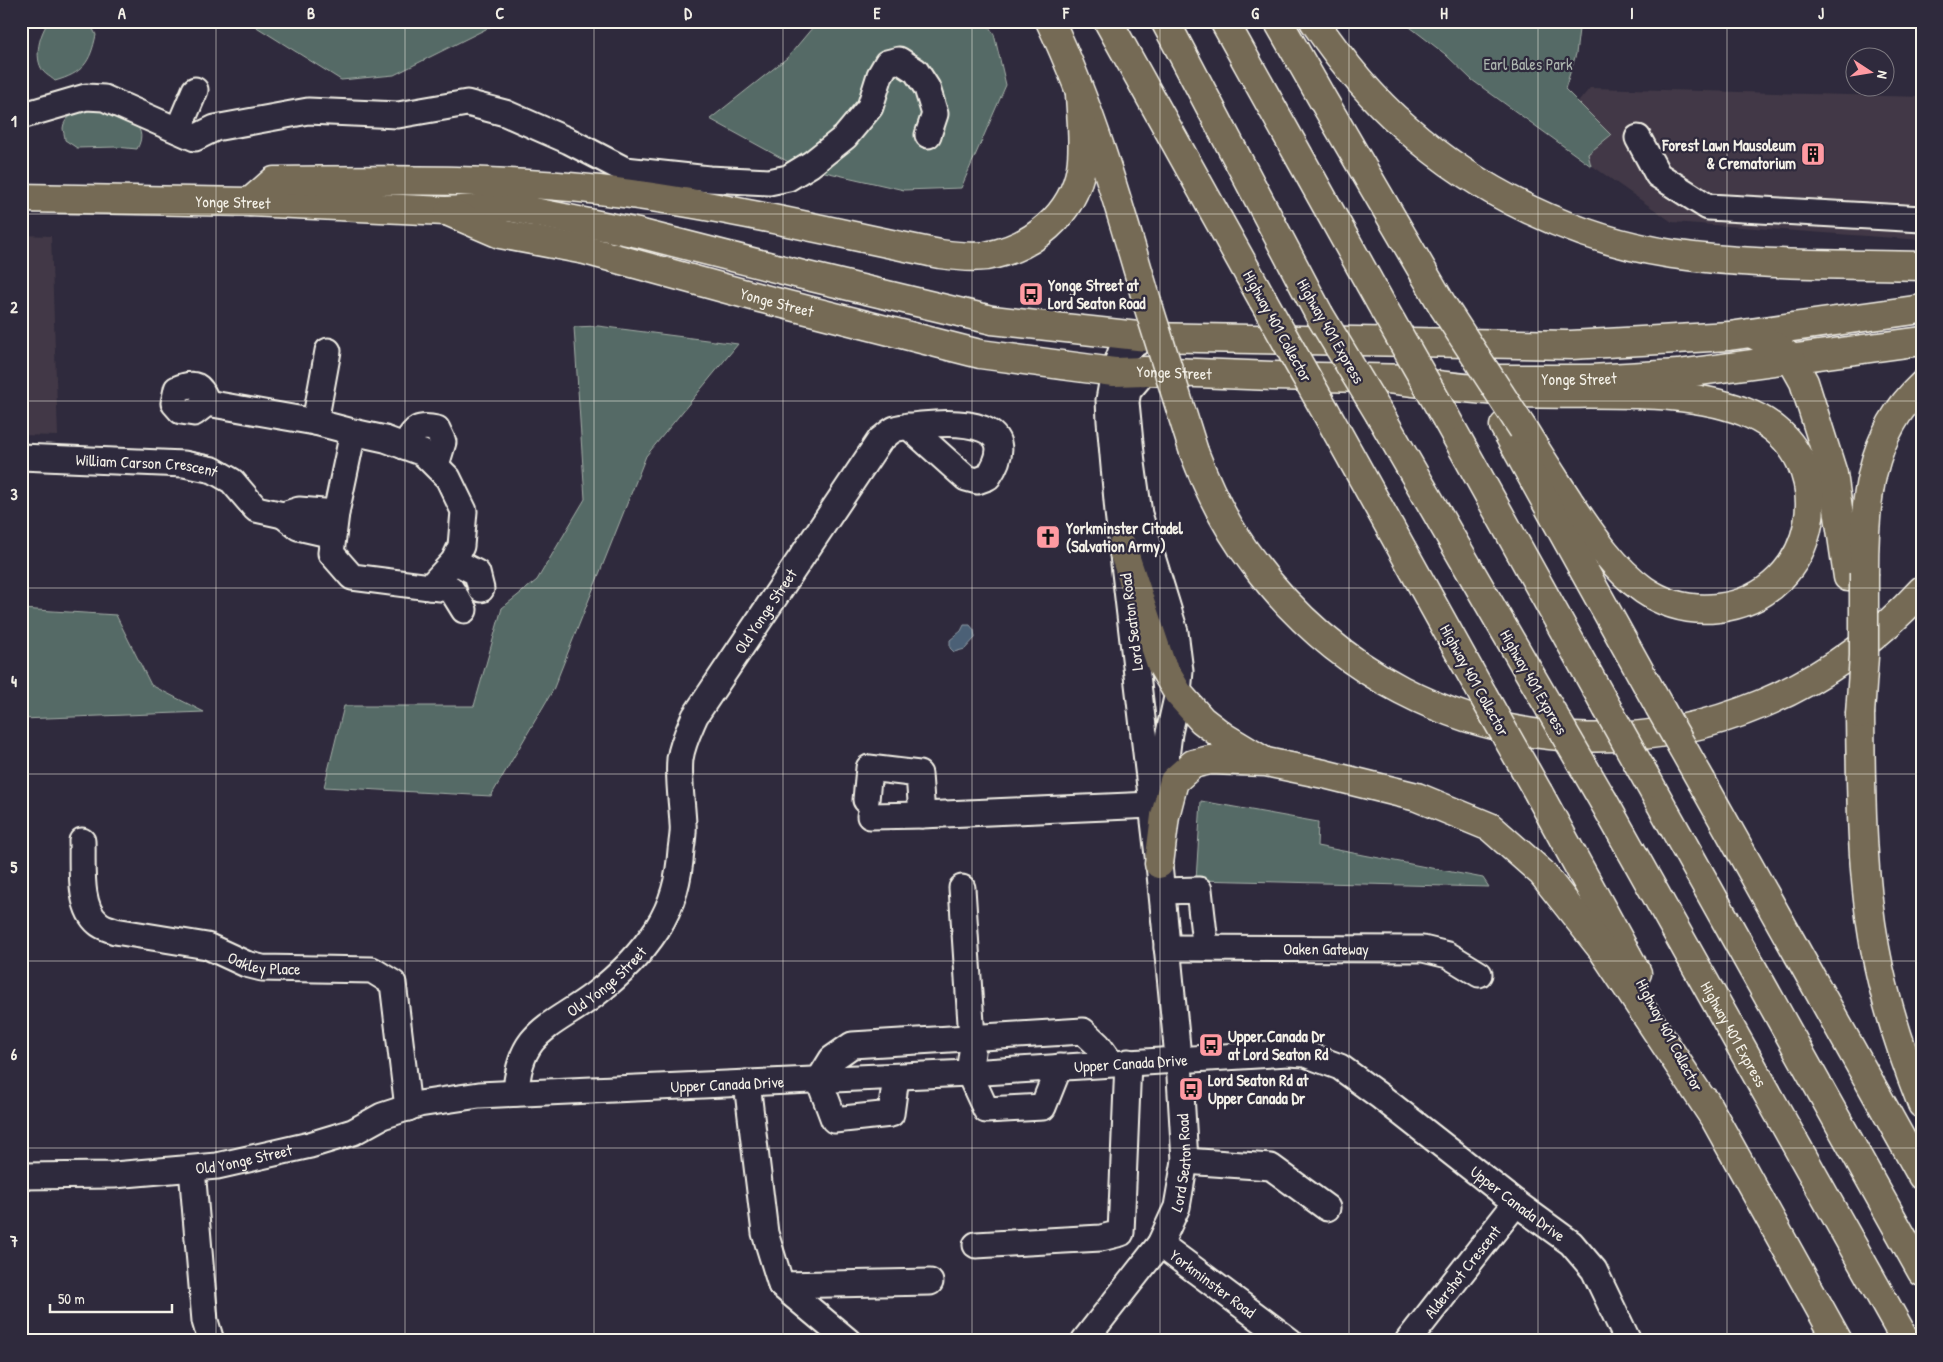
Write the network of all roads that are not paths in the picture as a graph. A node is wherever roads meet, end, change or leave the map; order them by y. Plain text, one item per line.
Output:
1 (1050, 21) edge
2 (1165, 21) edge
3 (1224, 21) edge
4 (1278, 21) edge
5 (1314, 21) edge
6 (1111, 26) edge
7 (194, 90) dead end
8 (1080, 94) junction
9 (21, 116) edge
10 (186, 134) junction
11 (928, 136) dead end
12 (1638, 138) dead end
13 (21, 198) edge
14 (250, 202) junction
15 (446, 210) junction
16 (1922, 219) edge
17 (1922, 266) edge
18 (1922, 309) edge
19 (1750, 333) junction
20 (1147, 337) junction
21 (1922, 341) edge
22 (328, 351) dead end
23 (1792, 359) junction
24 (1145, 371) junction
25 (1114, 372) junction
26 (1388, 379) junction
27 (1922, 385) edge
28 (207, 403) dead end
29 (315, 422) junction
30 (908, 426) dead end
31 (1514, 428) junction
32 (353, 432) junction
33 (21, 457) edge
34 (335, 524) junction
35 (1122, 547) junction
36 (454, 561) junction
37 (1856, 575) junction
38 (419, 585) junction
39 (481, 589) dead end
40 (1922, 590) edge
41 (464, 610) dead end
42 (1178, 693) junction
43 (1266, 762) junction
44 (1152, 804) junction
45 (922, 815) junction
46 (82, 841) dead end
47 (1159, 864) junction
48 (962, 888) dead end
49 (1162, 891) junction
50 (1204, 934) dead end
51 (1167, 948) junction
52 (1479, 974) dead end
53 (972, 1038) junction
54 (1178, 1060) junction
55 (1119, 1063) junction
56 (1059, 1067) junction
57 (969, 1073) junction
58 (896, 1077) junction
59 (819, 1080) junction
60 (747, 1083) junction
61 (516, 1093) junction
62 (1921, 1103) edge
63 (408, 1108) junction
64 (1713, 1116) junction
65 (1185, 1161) junction
66 (192, 1169) junction
67 (21, 1176) edge
68 (1922, 1176) edge
69 (1516, 1203) junction
70 (1327, 1208) dead end
71 (1160, 1244) junction
72 (976, 1245) dead end
73 (1922, 1272) edge
74 (930, 1282) dead end
75 (780, 1285) junction
76 (212, 1341) edge
77 (848, 1341) edge
78 (1084, 1341) edge
79 (1290, 1341) edge
80 (1408, 1341) edge
81 (1628, 1341) edge
82 (1838, 1341) edge
83 (1906, 1341) edge

1 - 8 main road
2 - 83 main road, Highway 401 Express, bridge
3 - 73 main road, bridge
4 - 31 main road, bridge
5 - 17 main road
6 - 64 main road, Highway 401 Collector, bridge
7 - 10 street
8 - 14 main road
8 - 40 main road, bridge
9 - 10 street
10 - 11 street
12 - 16 street
13 - 14 main road, Yonge Street
14 - 15 main road, Yonge Street
15 - 20 main road, Yonge Street
15 - 25 main road, Yonge Street
18 - 19 main road, Yonge Street
19 - 20 main road, Yonge Street
19 - 23 main road
20 - 25 street, Lord Seaton Road
21 - 23 main road, Yonge Street
22 - 29 street
23 - 26 main road, Yonge Street
23 - 37 main road
24 - 25 main road, Yonge Street
24 - 26 main road, Yonge Street
24 - 42 street, Lord Seaton Road
25 - 35 street, Lord Seaton Road
26 - 31 main road
27 - 37 main road
28 - 29 street
29 - 32 street
30 - 61 street, Old Yonge Street
31 - 68 main road, bridge
32 - 34 street
32 - 36 street
33 - 34 street, William Carson Crescent
34 - 38 street
35 - 42 main road
35 - 44 street, Lord Seaton Road
36 - 38 street
36 - 39 street
37 - 62 main road, bridge
38 - 41 street
42 - 43 main road
42 - 47 street, Lord Seaton Road
43 - 47 main road
43 - 64 main road
44 - 45 street
44 - 47 street, Lord Seaton Road
45 - 45 street
46 - 63 street, Oakley Place
47 - 49 street, Lord Seaton Road
48 - 53 street
49 - 50 street
49 - 51 street, Lord Seaton Road
51 - 52 street, Oaken Gateway
51 - 54 street, Lord Seaton Road
53 - 55 street
53 - 57 street
53 - 59 street
54 - 55 street, Upper Canada Drive
54 - 65 street, Lord Seaton Road
54 - 69 street, Upper Canada Drive
55 - 56 street, Upper Canada Drive
55 - 72 street
56 - 57 street, Upper Canada Drive
56 - 57 street
57 - 58 street, Upper Canada Drive
58 - 59 street, Upper Canada Drive
58 - 59 street
59 - 60 street, Upper Canada Drive
60 - 61 street, Upper Canada Drive
60 - 75 street
61 - 63 street, Old Yonge Street
63 - 66 street, Old Yonge Street
64 - 82 main road, Highway 401 Collector
65 - 70 street
65 - 71 street, Lord Seaton Road
66 - 67 street, Old Yonge Street
66 - 76 street
69 - 80 street, Aldershot Crescent
69 - 81 street, Upper Canada Drive
71 - 78 street, Lord Seaton Road
71 - 79 street, Yorkminster Road
74 - 75 street
75 - 77 street

